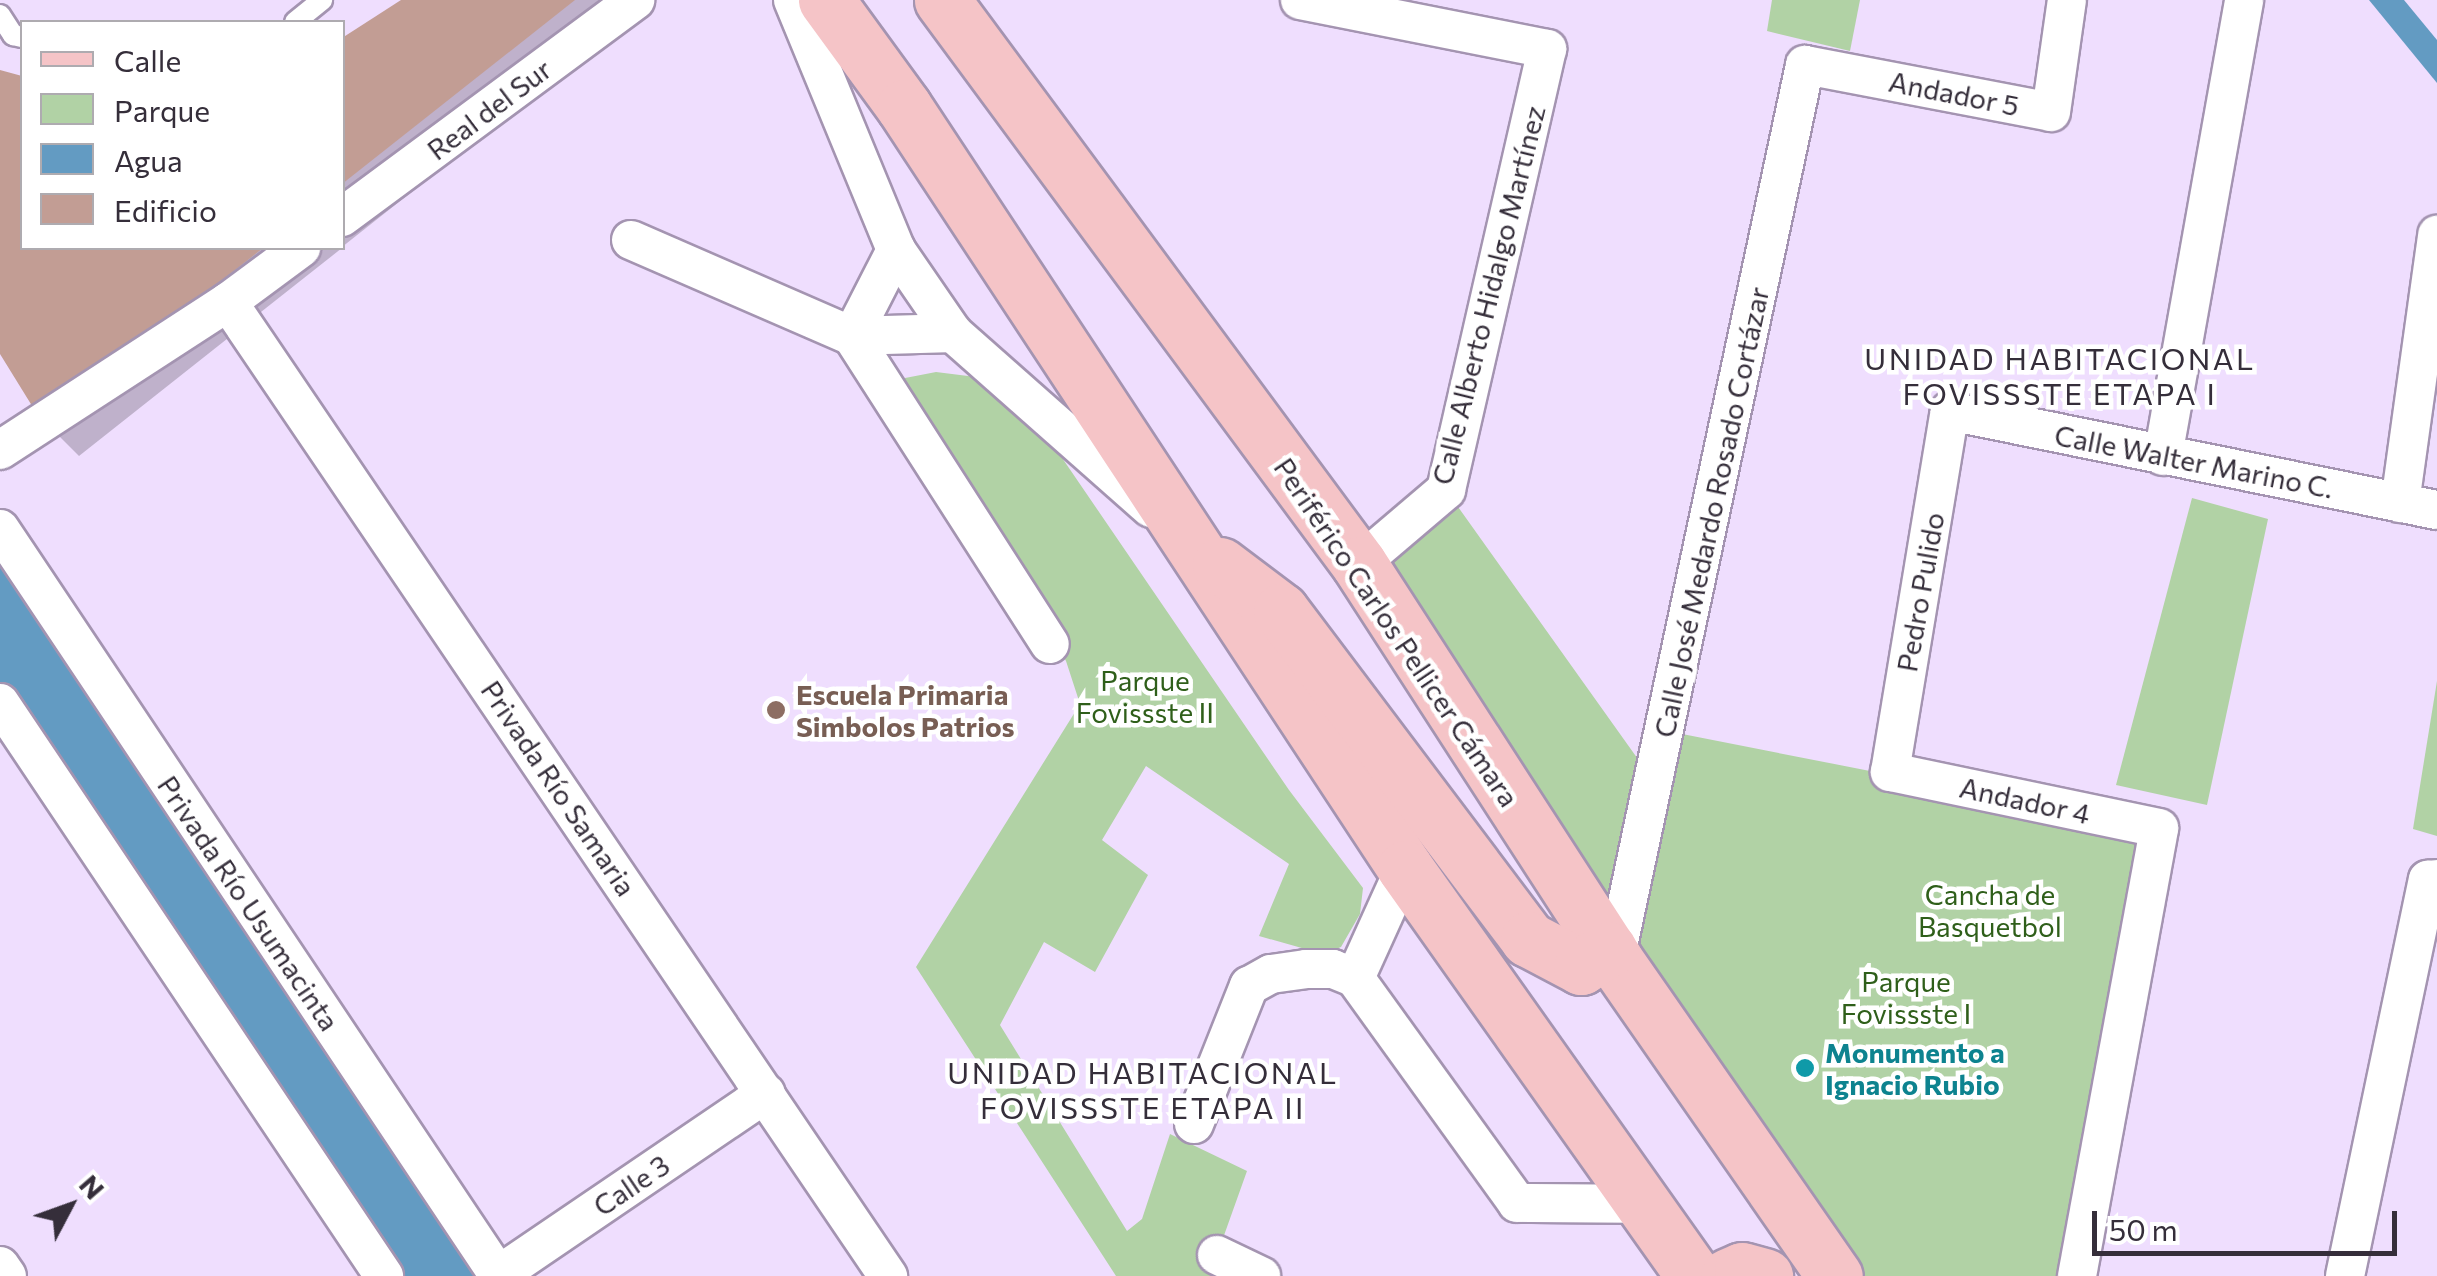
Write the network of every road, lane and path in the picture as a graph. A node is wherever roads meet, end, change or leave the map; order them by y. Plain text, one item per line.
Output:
1 (322, 0) edge
2 (636, 0) edge
3 (793, 0) edge
4 (826, 0) edge
5 (942, 0) edge
6 (1300, 0) edge
7 (2068, 0) edge
8 (2244, 0) edge
9 (0, 15) edge
10 (297, 20) edge
11 (20, 37) edge
12 (1805, 65) joint
13 (345, 215) edge
14 (2437, 235) edge
15 (632, 240) dead end
16 (299, 250) edge
17 (896, 250) junction
18 (228, 302) junction
19 (953, 333) junction
20 (852, 336) junction
21 (1950, 411) joint
22 (0, 450) edge
23 (2164, 456) junction
24 (2400, 502) junction
25 (2437, 510) edge
26 (0, 529) edge
27 (1186, 539) junction
28 (1358, 564) junction
29 (1050, 644) dead end
30 (0, 703) edge
31 (1890, 772) joint
32 (1405, 868) junction
33 (2433, 880) edge
34 (1612, 954) junction
35 (1355, 978) junction
36 (766, 1093) junction
37 (1194, 1124) dead end
38 (1644, 1204) junction
39 (1217, 1255) dead end
40 (0, 1266) edge
41 (7, 1276) edge
42 (384, 1276) edge
43 (498, 1276) edge
44 (888, 1276) edge
45 (1261, 1276) edge
46 (1694, 1276) edge
47 (1728, 1276) edge
48 (1765, 1276) edge
49 (1835, 1276) edge
50 (2077, 1276) edge
51 (2345, 1276) edge

1 - 10 lane
2 - 13 street, Real del Sur
3 - 17 street
4 - 27 main road
5 - 28 main road, Periférico Carlos Pellicer Cámara
6 - 28 street, Calle Alberto Hidalgo Martínez
7 - 12 street, Andador 5
8 - 23 street
9 - 11 lane
12 - 34 street, Calle José Medardo Rosado Cortázar
14 - 24 street
15 - 20 street
16 - 18 street
17 - 19 street
17 - 20 street
18 - 22 street
18 - 36 street, Privada Río Samaria
19 - 20 street
19 - 27 street
20 - 29 street
21 - 23 street, Calle Walter Marino C.
21 - 31 street, Pedro Pulido
23 - 24 street, Calle Walter Marino C.
24 - 25 street, Calle Walter Marino C.
26 - 43 street, Privada Río Usumacinta
27 - 32 main road
27 - 34 main road
28 - 34 main road, Periférico Carlos Pellicer Cámara
30 - 42 street
31 - 50 street, Andador 4
32 - 35 street
32 - 38 main road
33 - 51 street
34 - 49 main road, Periférico Carlos Pellicer Cámara
35 - 37 street
35 - 38 street
36 - 43 street, Calle 3
36 - 44 street, Privada Río Samaria
38 - 46 main road
39 - 45 street
40 - 41 street
47 - 48 main road

